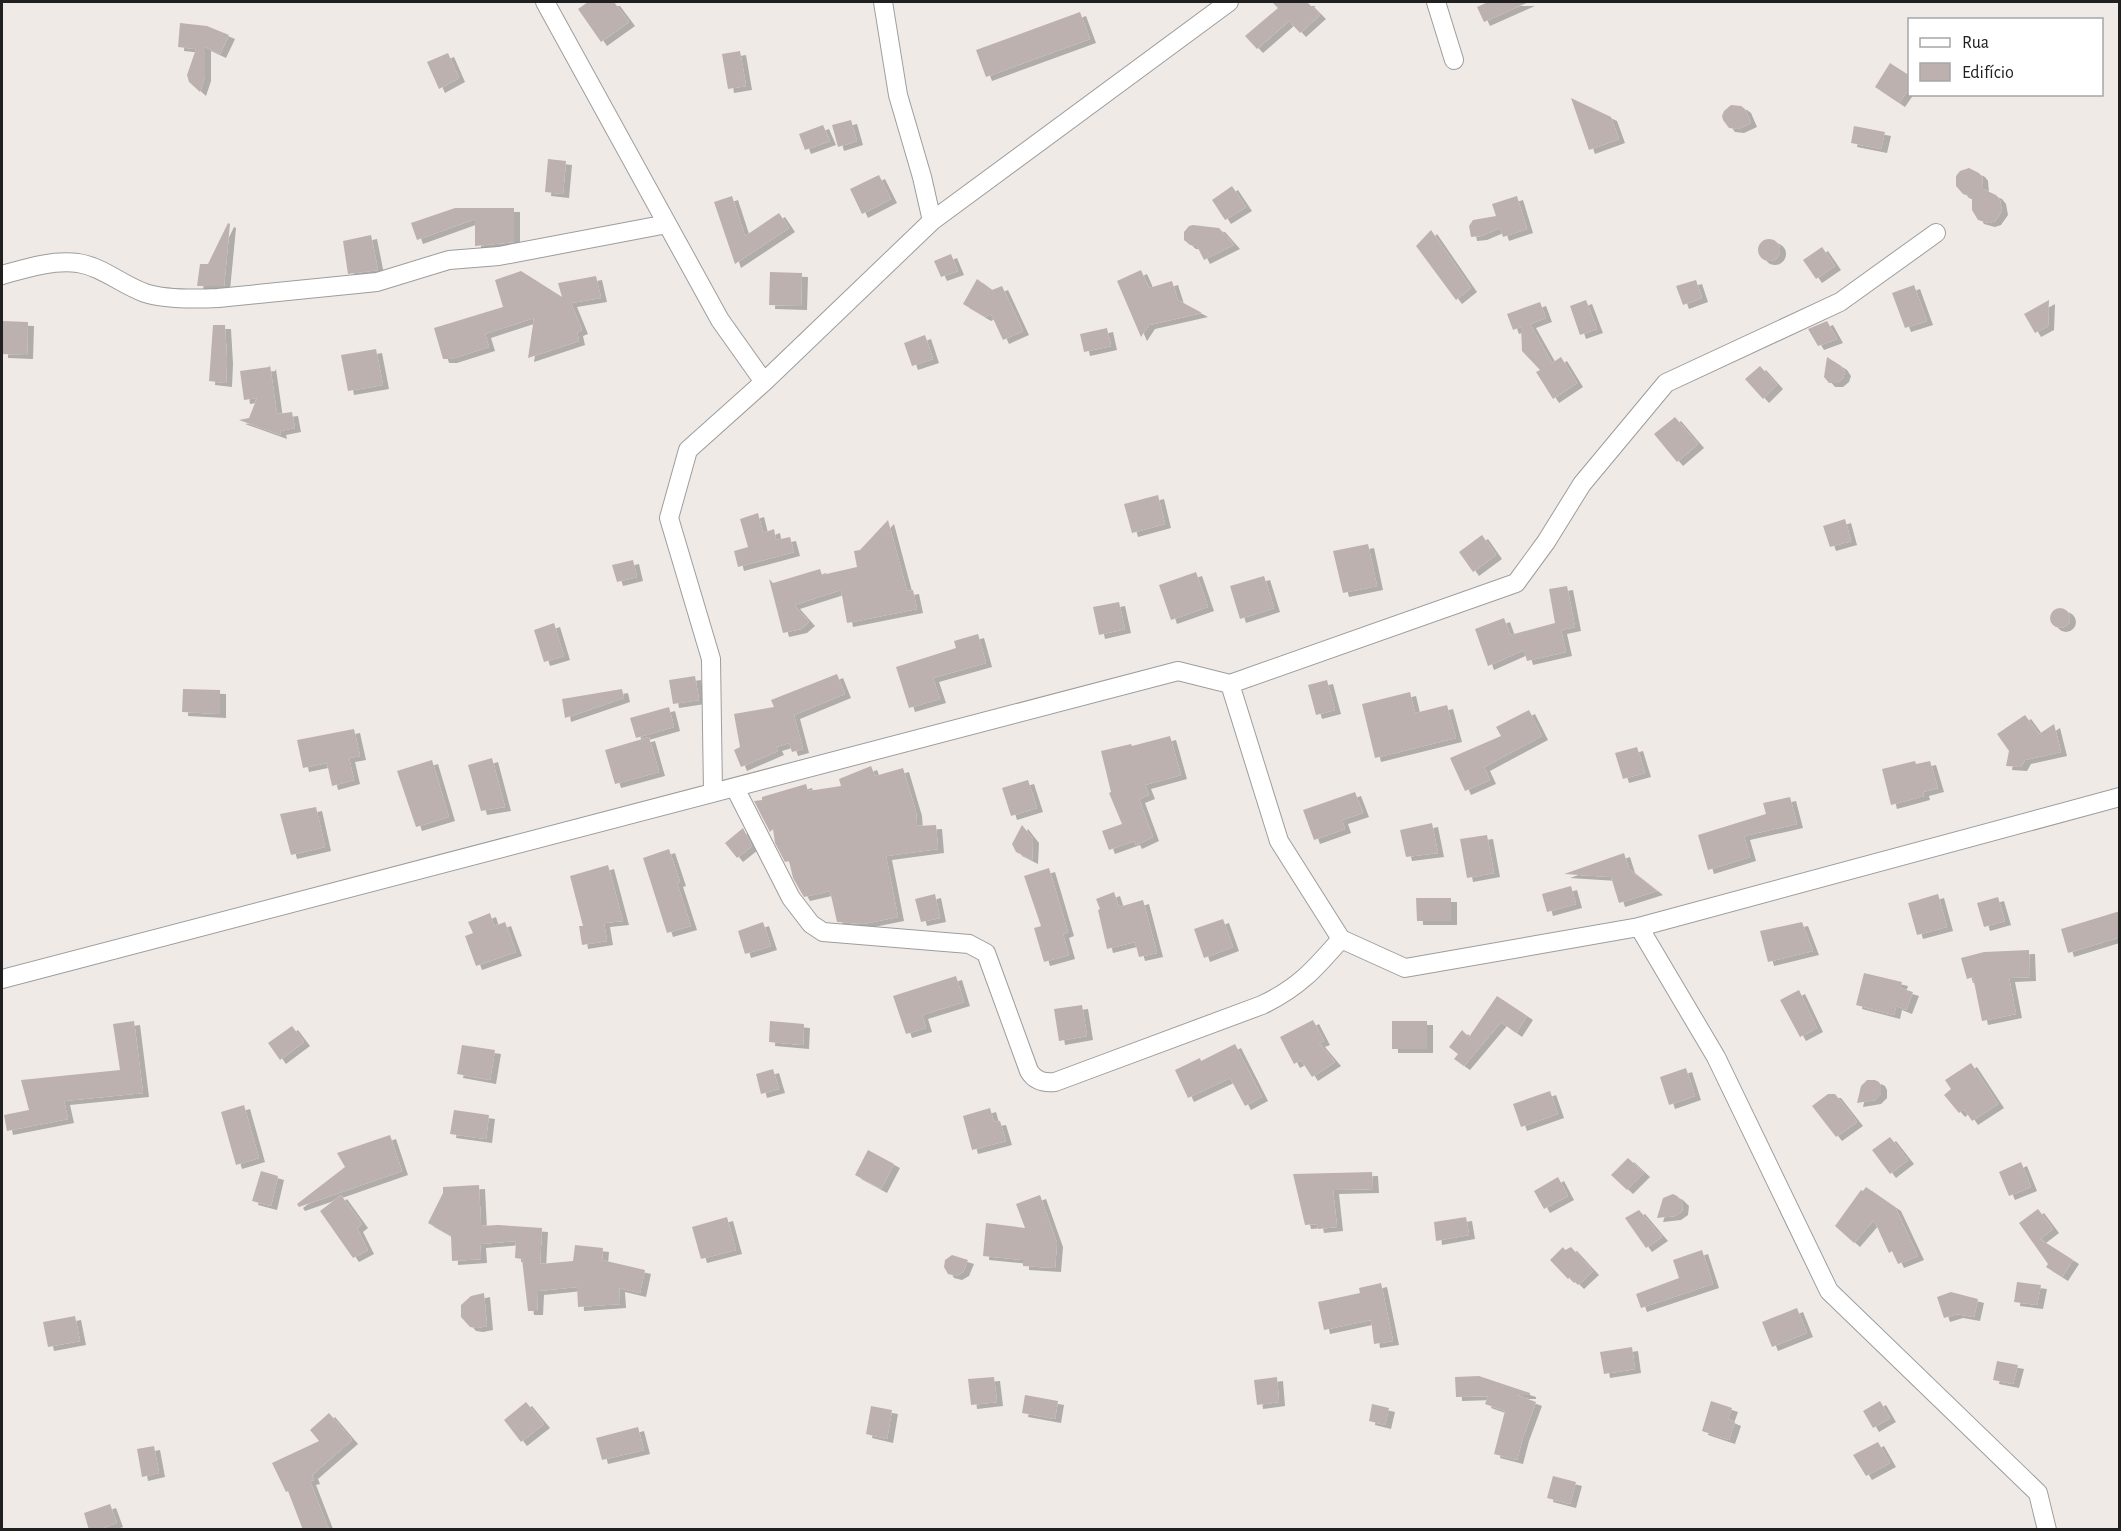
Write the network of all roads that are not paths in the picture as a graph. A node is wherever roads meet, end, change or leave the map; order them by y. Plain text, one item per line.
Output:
1 (545, 2) edge
2 (883, 2) edge
3 (1229, 2) edge
4 (1436, 2) edge
5 (1454, 60) dead end
6 (932, 221) junction
7 (667, 224) junction
8 (1936, 233) dead end
9 (2, 275) edge
10 (764, 382) junction
11 (1230, 684) junction
12 (735, 788) junction
13 (713, 792) junction
14 (2120, 797) edge
15 (1639, 927) junction
16 (1341, 939) junction
17 (2, 979) edge
18 (2047, 1530) edge

1 - 7 street
2 - 6 street
3 - 6 street
4 - 5 street
6 - 10 street
7 - 9 street
7 - 10 street
8 - 11 street
10 - 13 street
11 - 12 street
11 - 16 street
12 - 13 street
12 - 16 street
13 - 17 street
14 - 15 street
15 - 16 street
15 - 18 street

